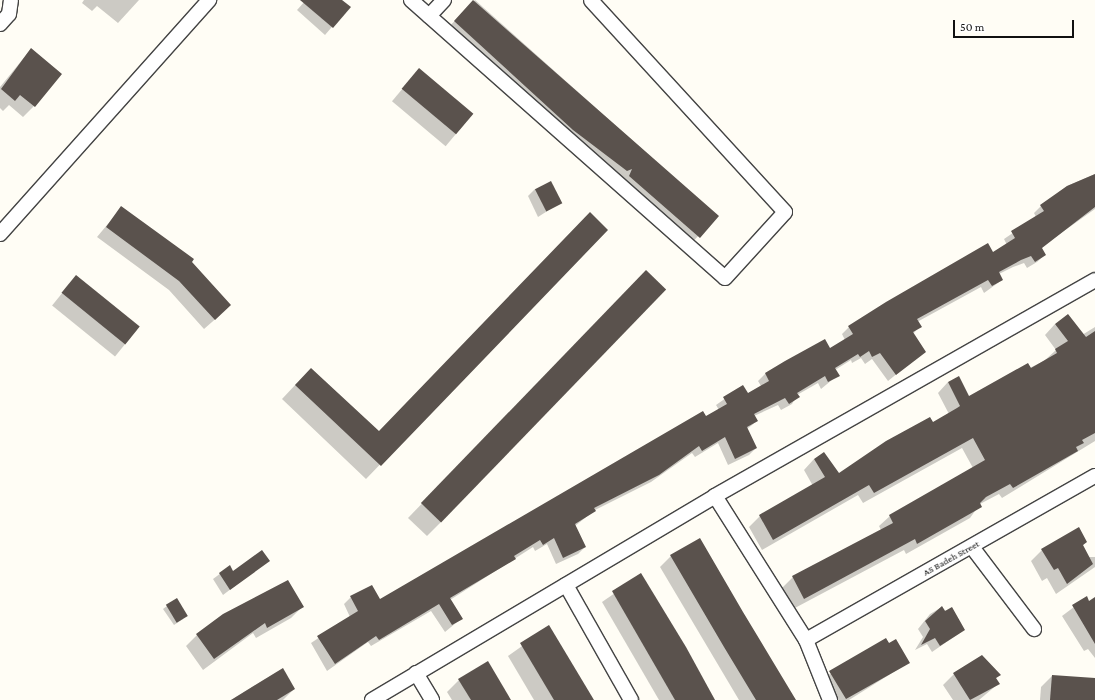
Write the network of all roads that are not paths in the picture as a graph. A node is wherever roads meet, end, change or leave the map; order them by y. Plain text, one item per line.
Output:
1 (11, 0) edge
2 (209, 0) edge
3 (412, 0) edge
4 (444, 0) edge
5 (591, 0) edge
6 (429, 16) junction
7 (0, 24) edge
8 (0, 234) edge
9 (1095, 280) edge
10 (1095, 476) edge
11 (715, 496) junction
12 (972, 546) junction
13 (566, 585) junction
14 (1034, 629) dead end
15 (806, 640) junction
16 (416, 673) junction
17 (372, 700) edge
18 (432, 700) edge
19 (631, 700) edge
20 (830, 700) edge

1 - 7 street
2 - 8 street
3 - 6 street
4 - 6 street
5 - 6 street
9 - 11 street
10 - 12 street, AS Badeh Street
11 - 13 street
11 - 15 street
12 - 14 street
12 - 15 street, AS Badeh Street
13 - 16 street
13 - 19 street
15 - 20 street
16 - 17 street
16 - 18 street

